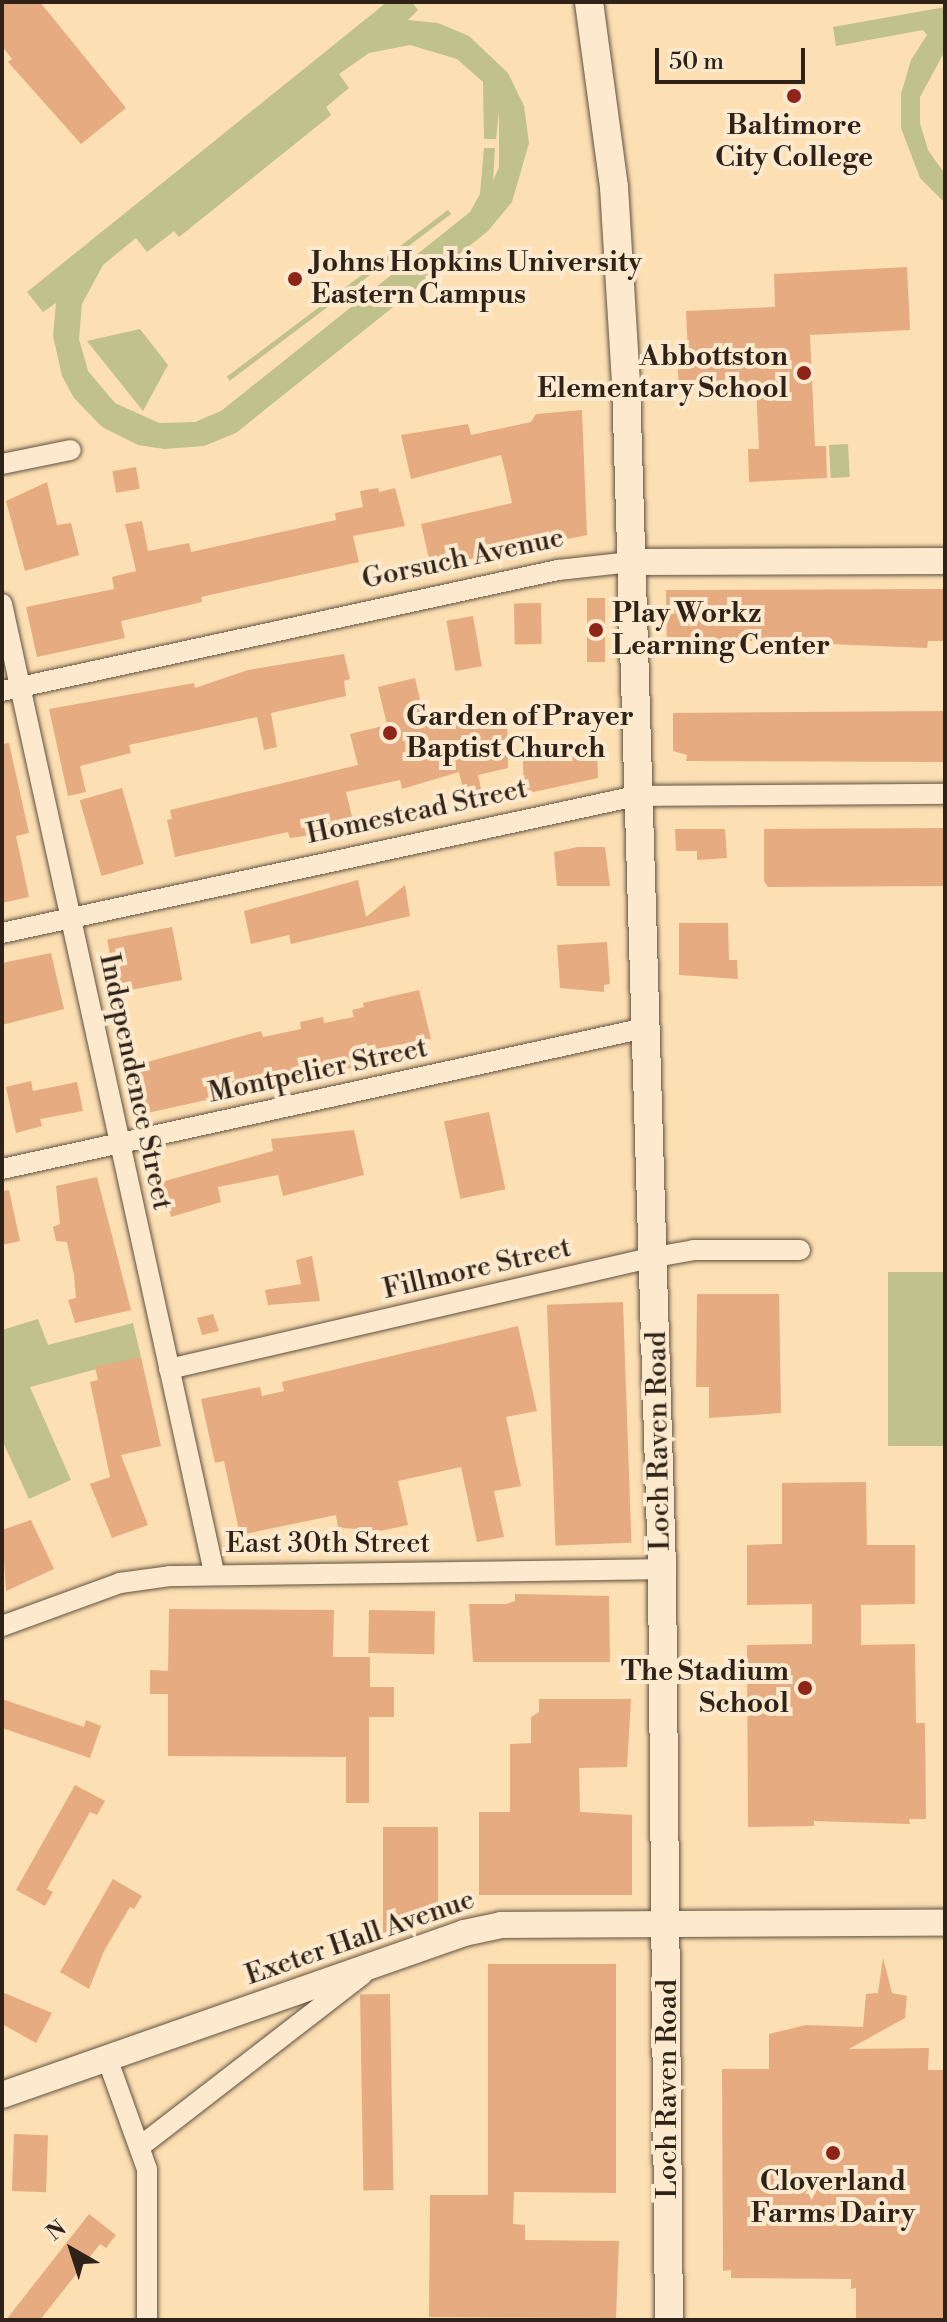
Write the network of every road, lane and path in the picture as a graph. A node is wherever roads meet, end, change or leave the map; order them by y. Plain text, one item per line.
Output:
1 (589, 2) edge
2 (71, 450) dead end
3 (2, 464) edge
4 (945, 561) edge
5 (632, 562) junction
6 (2, 604) edge
7 (11, 689) edge
8 (945, 794) edge
9 (636, 796) junction
10 (71, 917) junction
11 (2, 933) edge
12 (645, 1028) junction
13 (120, 1143) junction
14 (2, 1169) edge
15 (800, 1250) dead end
16 (655, 1257) junction
17 (169, 1369) junction
18 (662, 1569) junction
19 (214, 1572) junction
20 (2, 1626) edge
21 (666, 1923) junction
22 (945, 1923) edge
23 (373, 1967) junction
24 (107, 2058) junction
25 (2, 2095) edge
26 (142, 2145) junction
27 (147, 2320) edge
28 (669, 2320) edge

1 - 5 main road, Loch Raven Road
2 - 3 street
4 - 5 street, Gorsuch Avenue
5 - 7 street, Gorsuch Avenue
5 - 9 main road, Loch Raven Road
6 - 7 street, Independence Street
7 - 10 street, Independence Street
8 - 9 street, Homestead Street
9 - 10 street, Homestead Street
9 - 12 main road, Loch Raven Road
10 - 11 street, Homestead Street
10 - 13 street, Independence Street
12 - 13 street, Montpelier Street
12 - 16 main road, Loch Raven Road
13 - 14 street, Montpelier Street
13 - 17 street, Independence Street
15 - 16 street, Fillmore Street
16 - 17 street, Fillmore Street
16 - 18 main road, Loch Raven Road
17 - 19 street, Independence Street
18 - 19 street, East 30th Street
18 - 21 main road, Loch Raven Road
19 - 20 street, East 30th Street
21 - 22 street, Exeter Hall Avenue
21 - 23 street, Exeter Hall Avenue
21 - 28 main road, Loch Raven Road
23 - 24 street, Exeter Hall Avenue
23 - 26 street
24 - 25 street, Exeter Hall Avenue
24 - 26 street
26 - 27 street

